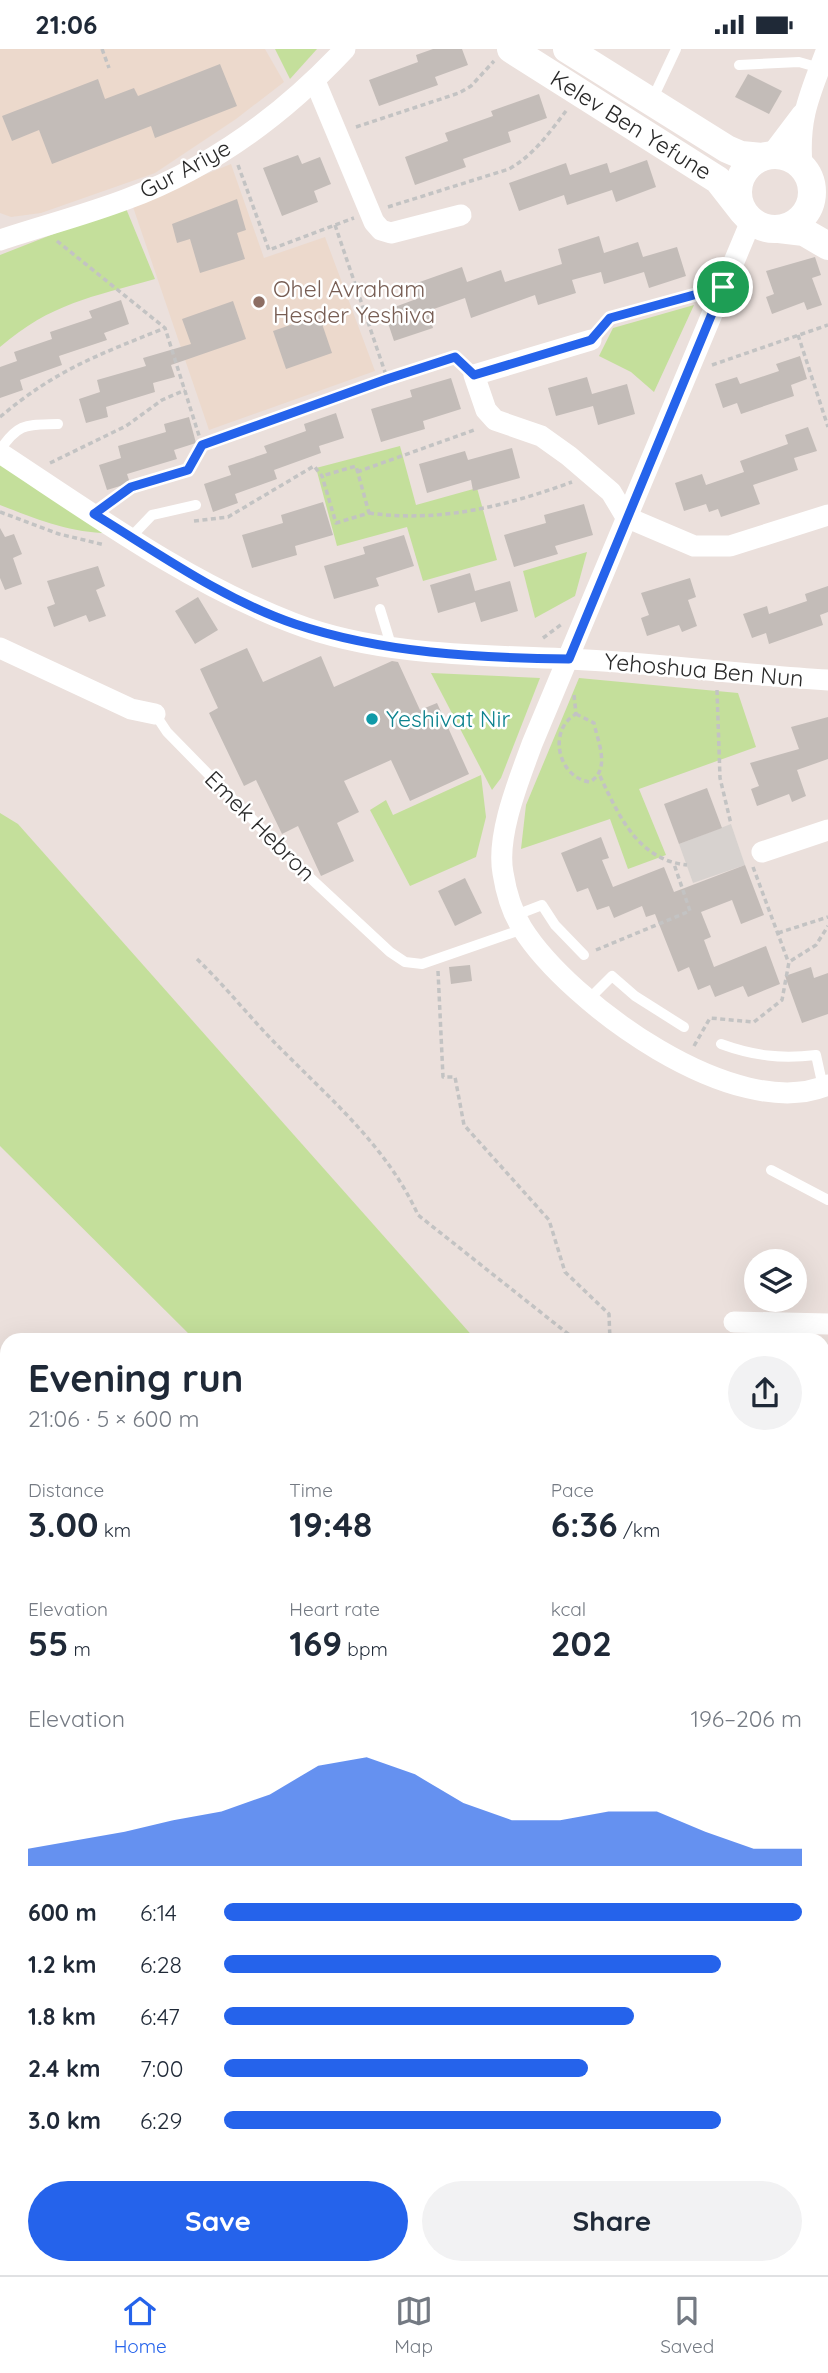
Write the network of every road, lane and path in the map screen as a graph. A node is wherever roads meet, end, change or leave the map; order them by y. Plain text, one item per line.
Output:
1 (102, 49) edge
2 (344, 49) edge
3 (567, 49) edge
4 (676, 49) edge
5 (504, 54) edge
6 (824, 59) edge
7 (739, 65) dead end
8 (108, 68) dead end
9 (315, 81) junction
10 (580, 93) junction
11 (652, 102) junction
12 (803, 112) junction
13 (337, 133) junction
14 (230, 145) junction
15 (767, 155) junction
16 (807, 178) junction
17 (370, 212) junction
18 (828, 214) edge
19 (461, 215) dead end
20 (747, 216) junction
21 (335, 225) junction
22 (38, 228) junction
23 (779, 229) junction
24 (0, 240) edge
25 (828, 246) edge
26 (723, 287) junction
27 (828, 325) edge
28 (165, 328) junction
29 (798, 335) junction
30 (591, 340) joint
31 (687, 374) junction
32 (474, 375) junction
33 (387, 379) junction
34 (186, 390) junction
35 (0, 417) edge
36 (500, 422) junction
37 (58, 424) dead end
38 (828, 427) edge
39 (202, 445) junction
40 (0, 451) edge
41 (357, 472) junction
42 (30, 473) junction
43 (322, 476) junction
44 (591, 476) junction
45 (196, 505) dead end
46 (0, 512) edge
47 (369, 513) junction
48 (94, 514) junction
49 (828, 515) edge
50 (626, 517) junction
51 (181, 521) dead end
52 (131, 537) junction
53 (380, 610) dead end
54 (588, 613) junction
55 (391, 645) junction
56 (0, 648) edge
57 (532, 659) junction
58 (569, 659) junction
59 (717, 671) junction
60 (828, 680) edge
61 (155, 714) joint
62 (600, 776) junction
63 (731, 824) dead end
64 (828, 830) edge
65 (755, 854) joint
66 (674, 864) junction
67 (687, 865) dead end
68 (828, 917) edge
69 (519, 922) junction
70 (828, 926) edge
71 (778, 933) junction
72 (584, 955) joint
73 (437, 958) junction
74 (197, 959) dead end
75 (789, 962) junction
76 (588, 1000) junction
77 (684, 1027) dead end
78 (721, 1044) dead end
79 (684, 1063) junction
80 (826, 1086) edge
81 (771, 1170) dead end
82 (828, 1200) edge
83 (734, 1322) dead end
84 (828, 1324) edge
85 (567, 1333) edge
86 (610, 1333) edge

1 - 8 path
2 - 9 street, Gur Ariye
3 - 11 street, Kelev Ben Yefune
4 - 11 lane
5 - 10 street, Kelev Ben Yefune
5 - 13 path
6 - 7 lane
6 - 12 street
9 - 13 street
9 - 14 street, Gur Ariye
10 - 17 path
10 - 20 street, Kelev Ben Yefune
11 - 15 street, Kelev Ben Yefune
12 - 15 street
12 - 16 street
13 - 17 street
14 - 21 path
14 - 22 street, Gur Ariye
15 - 16 street
15 - 20 street
16 - 18 street
16 - 23 street
17 - 19 street
17 - 21 path
20 - 23 street
20 - 26 street
21 - 33 path
22 - 24 street, Gur Ariye
22 - 28 path
23 - 25 street
26 - 30 path
26 - 31 street
27 - 29 path
28 - 34 path
28 - 35 path
29 - 31 path
29 - 38 path
30 - 32 street
31 - 50 street
32 - 33 path
32 - 36 street
33 - 39 path
34 - 39 path
34 - 42 path
36 - 41 path
36 - 44 street
37 - 40 lane
39 - 48 path
40 - 42 street, Yehoshua Ben Nun
41 - 43 path
41 - 47 path
42 - 48 street, Yehoshua Ben Nun
43 - 47 path
43 - 51 path
44 - 47 path
44 - 50 street
45 - 52 lane
46 - 52 path
48 - 52 street, Yehoshua Ben Nun
49 - 50 street
50 - 54 street
52 - 55 street, Yehoshua Ben Nun
53 - 55 lane
54 - 57 path
54 - 58 street
55 - 57 street, Yehoshua Ben Nun
56 - 61 street, Emek Hebron
57 - 58 street, Yehoshua Ben Nun
58 - 59 street, Yehoshua Ben Nun
58 - 69 street
59 - 60 street, Yehoshua Ben Nun
59 - 63 path
61 - 73 lane, Emek Hebron
62 - 62 path
62 - 66 path
64 - 65 street
65 - 71 path
66 - 67 path
66 - 72 path
68 - 71 path
69 - 72 lane, Emek Hebron
69 - 73 lane, Emek Hebron
69 - 76 street
70 - 75 path
71 - 75 path
73 - 86 path
74 - 85 path
75 - 79 path
76 - 77 lane
76 - 79 street
78 - 80 lane
79 - 80 street
81 - 82 lane
83 - 84 street

